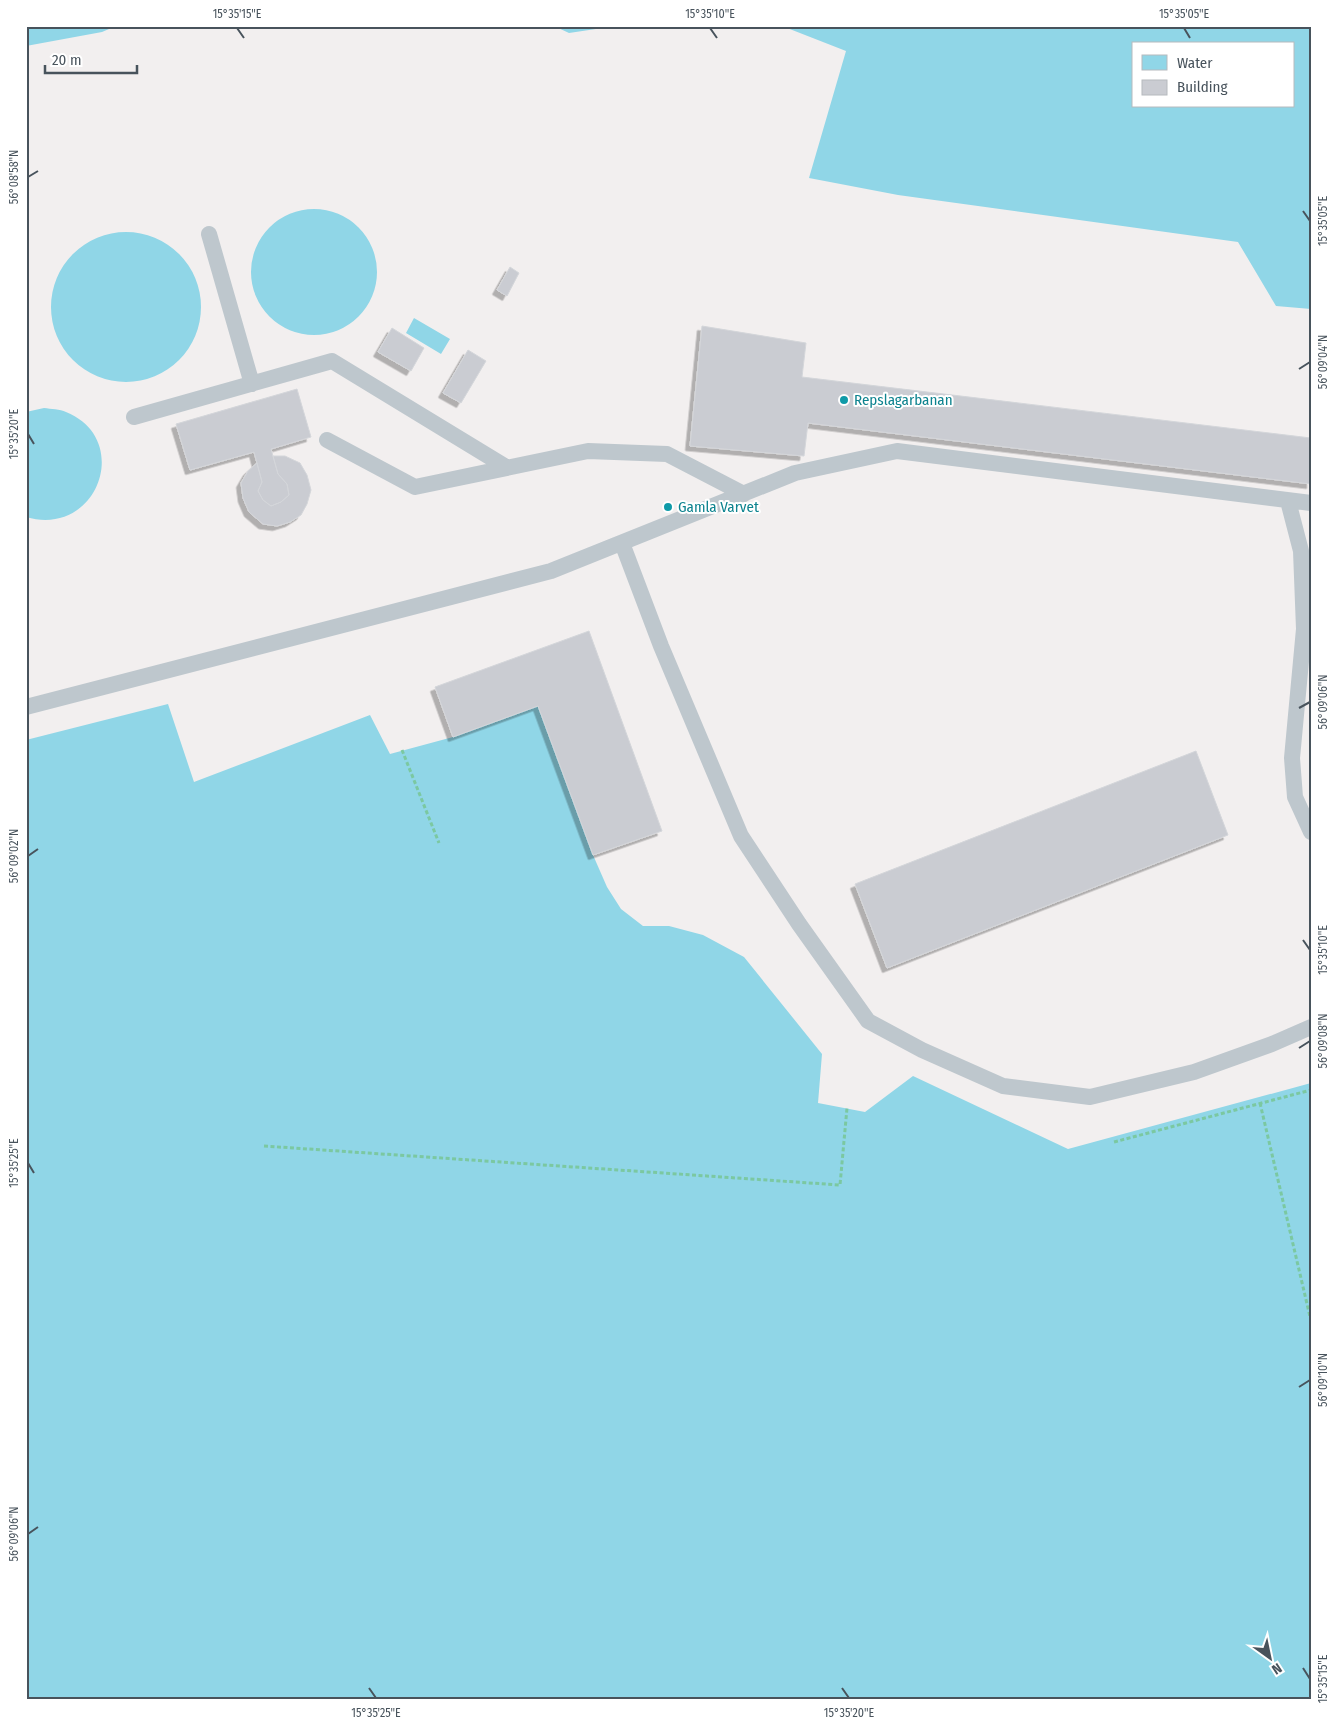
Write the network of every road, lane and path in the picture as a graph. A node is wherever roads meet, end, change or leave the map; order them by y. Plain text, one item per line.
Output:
1 (209, 234) dead end
2 (252, 384) junction
3 (134, 417) dead end
4 (327, 440) dead end
5 (506, 467) junction
6 (744, 494) junction
7 (1288, 500) junction
8 (1311, 503) edge
9 (622, 543) junction
10 (26, 707) edge
11 (402, 750) dead end
12 (1311, 832) edge
13 (439, 843) dead end
14 (1311, 1027) edge
15 (1311, 1090) edge
16 (1260, 1103) junction
17 (847, 1108) dead end
18 (1114, 1142) dead end
19 (264, 1146) dead end
20 (1311, 1321) edge

1 - 2 lane
2 - 3 lane
2 - 5 lane
4 - 5 lane
5 - 6 lane
6 - 7 lane
6 - 9 lane
7 - 8 lane
7 - 12 lane
9 - 10 lane
9 - 14 lane
11 - 13 path
15 - 16 path
16 - 18 path
16 - 20 path
17 - 19 path

